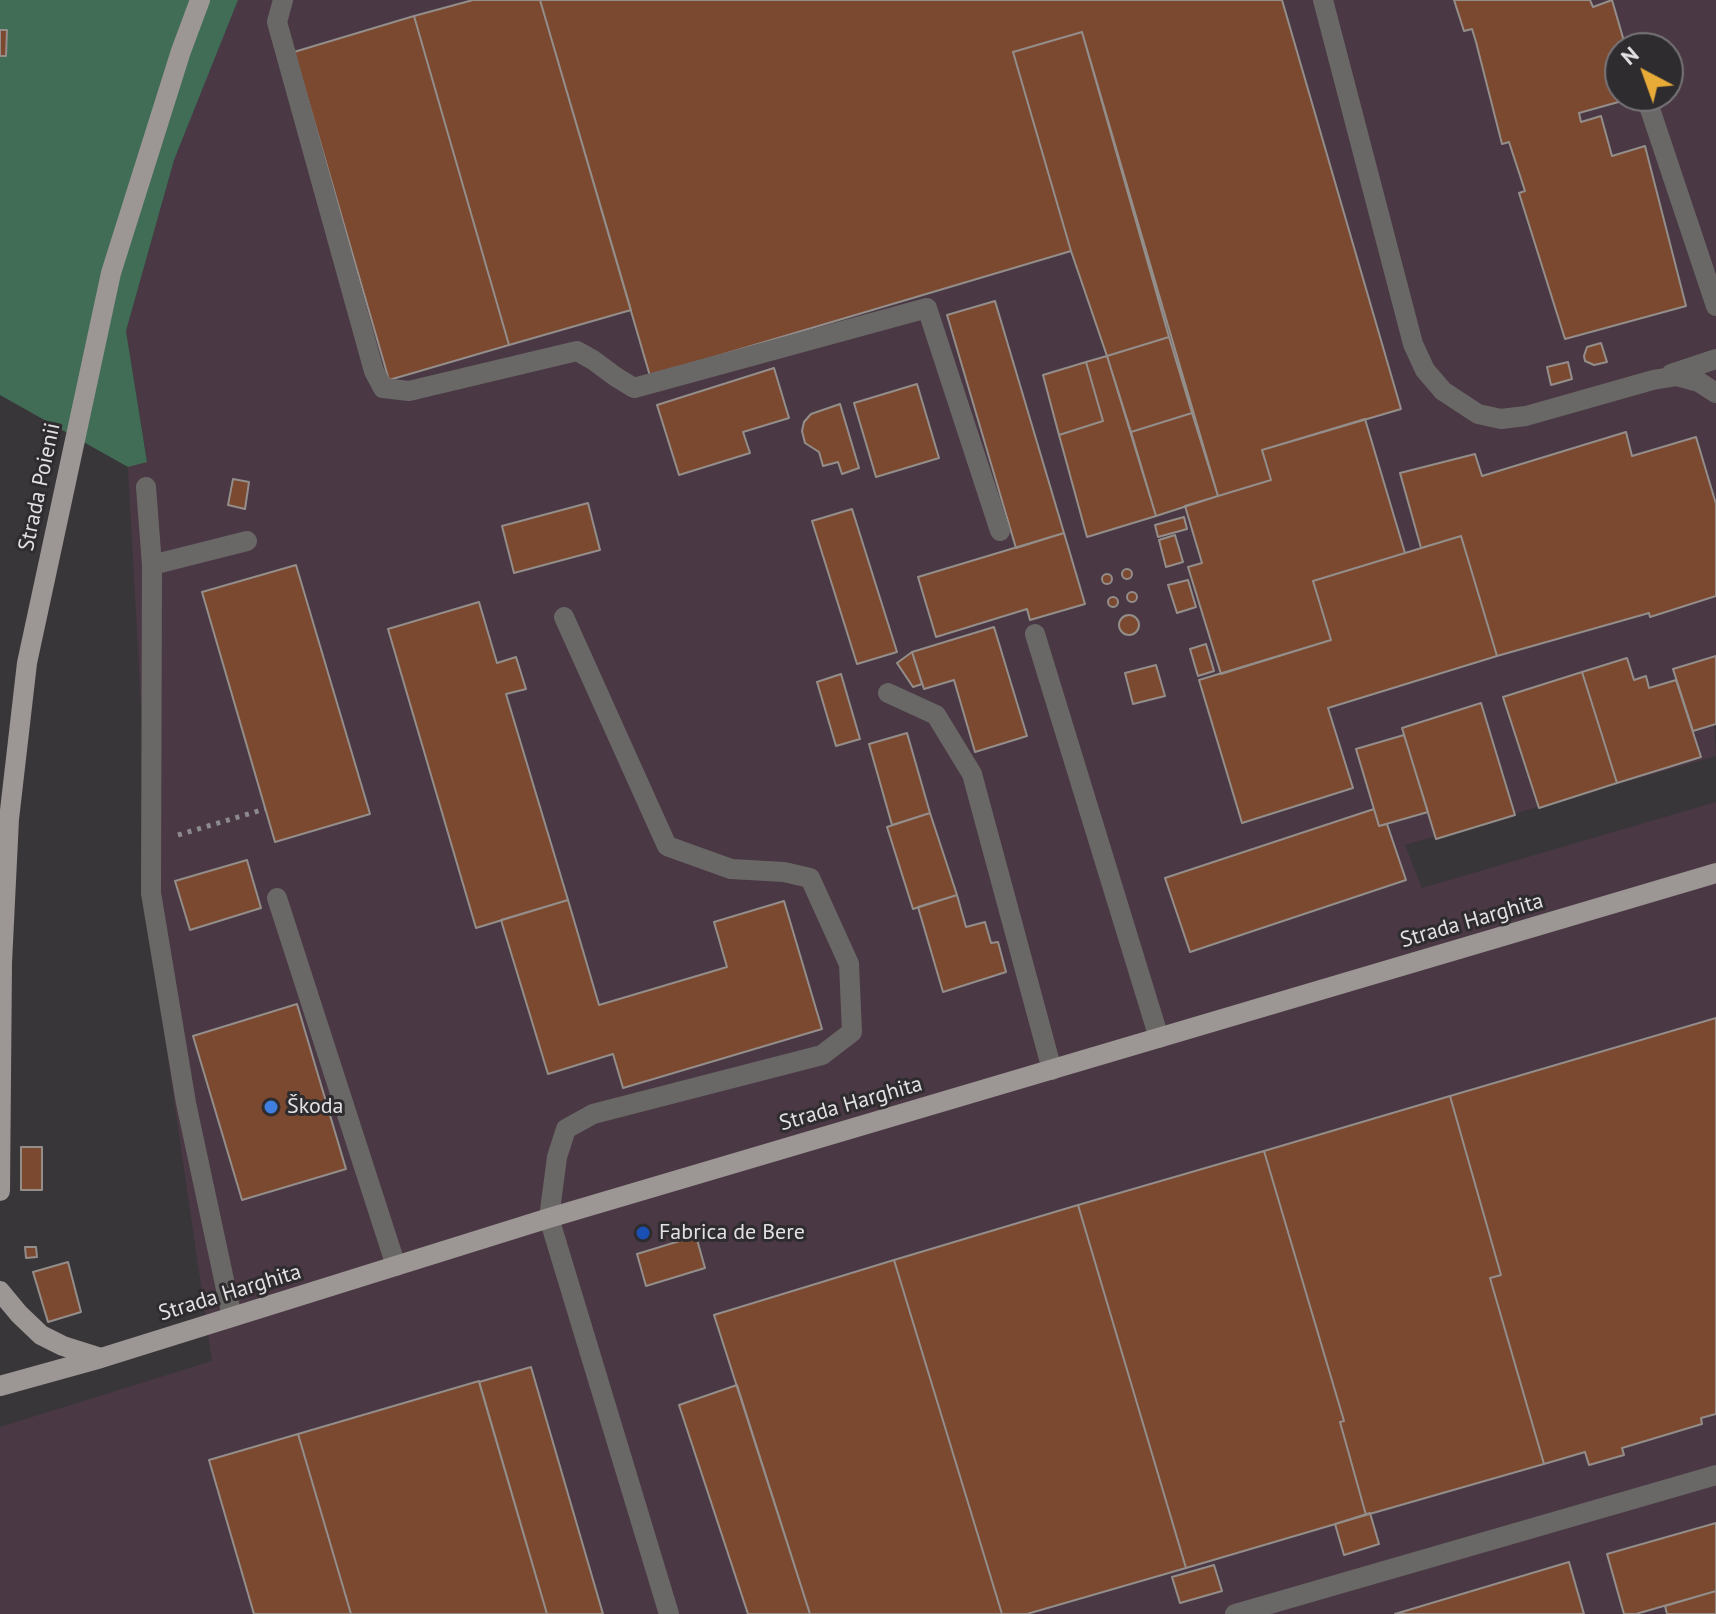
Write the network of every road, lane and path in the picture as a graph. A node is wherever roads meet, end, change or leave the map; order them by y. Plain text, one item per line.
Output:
1 (200, 0) edge
2 (1323, 0) edge
3 (288, 2) edge
4 (1651, 112) edge
5 (1716, 306) edge
6 (1716, 359) edge
7 (1653, 380) junction
8 (1716, 393) edge
9 (146, 487) dead end
10 (1000, 531) dead end
11 (247, 541) dead end
12 (152, 565) junction
13 (564, 617) dead end
14 (1035, 634) dead end
15 (888, 693) dead end
16 (265, 809) dead end
17 (152, 843) junction
18 (1716, 873) edge
19 (277, 898) dead end
20 (1159, 1038) junction
21 (1052, 1070) junction
22 (0, 1191) edge
23 (549, 1218) junction
24 (396, 1266) junction
25 (0, 1291) edge
26 (232, 1317) junction
27 (101, 1358) junction
28 (0, 1386) edge
29 (1716, 1475) edge
30 (669, 1614) edge
31 (1235, 1614) edge

1 - 22 main road, Strada Poienii
2 - 7 lane
3 - 10 lane
4 - 5 lane
6 - 7 lane
7 - 8 lane
9 - 12 lane
11 - 12 lane
12 - 17 lane
13 - 23 lane
14 - 20 lane
15 - 21 lane
16 - 17 path
17 - 26 lane
18 - 20 main road, Strada Harghita
19 - 24 lane
20 - 21 main road, Strada Harghita
21 - 23 main road, Strada Harghita
23 - 24 main road, Strada Harghita
23 - 30 lane
24 - 26 main road, Strada Harghita
25 - 27 main road
26 - 27 main road, Strada Harghita
27 - 28 main road, Strada Harghita
29 - 31 lane

